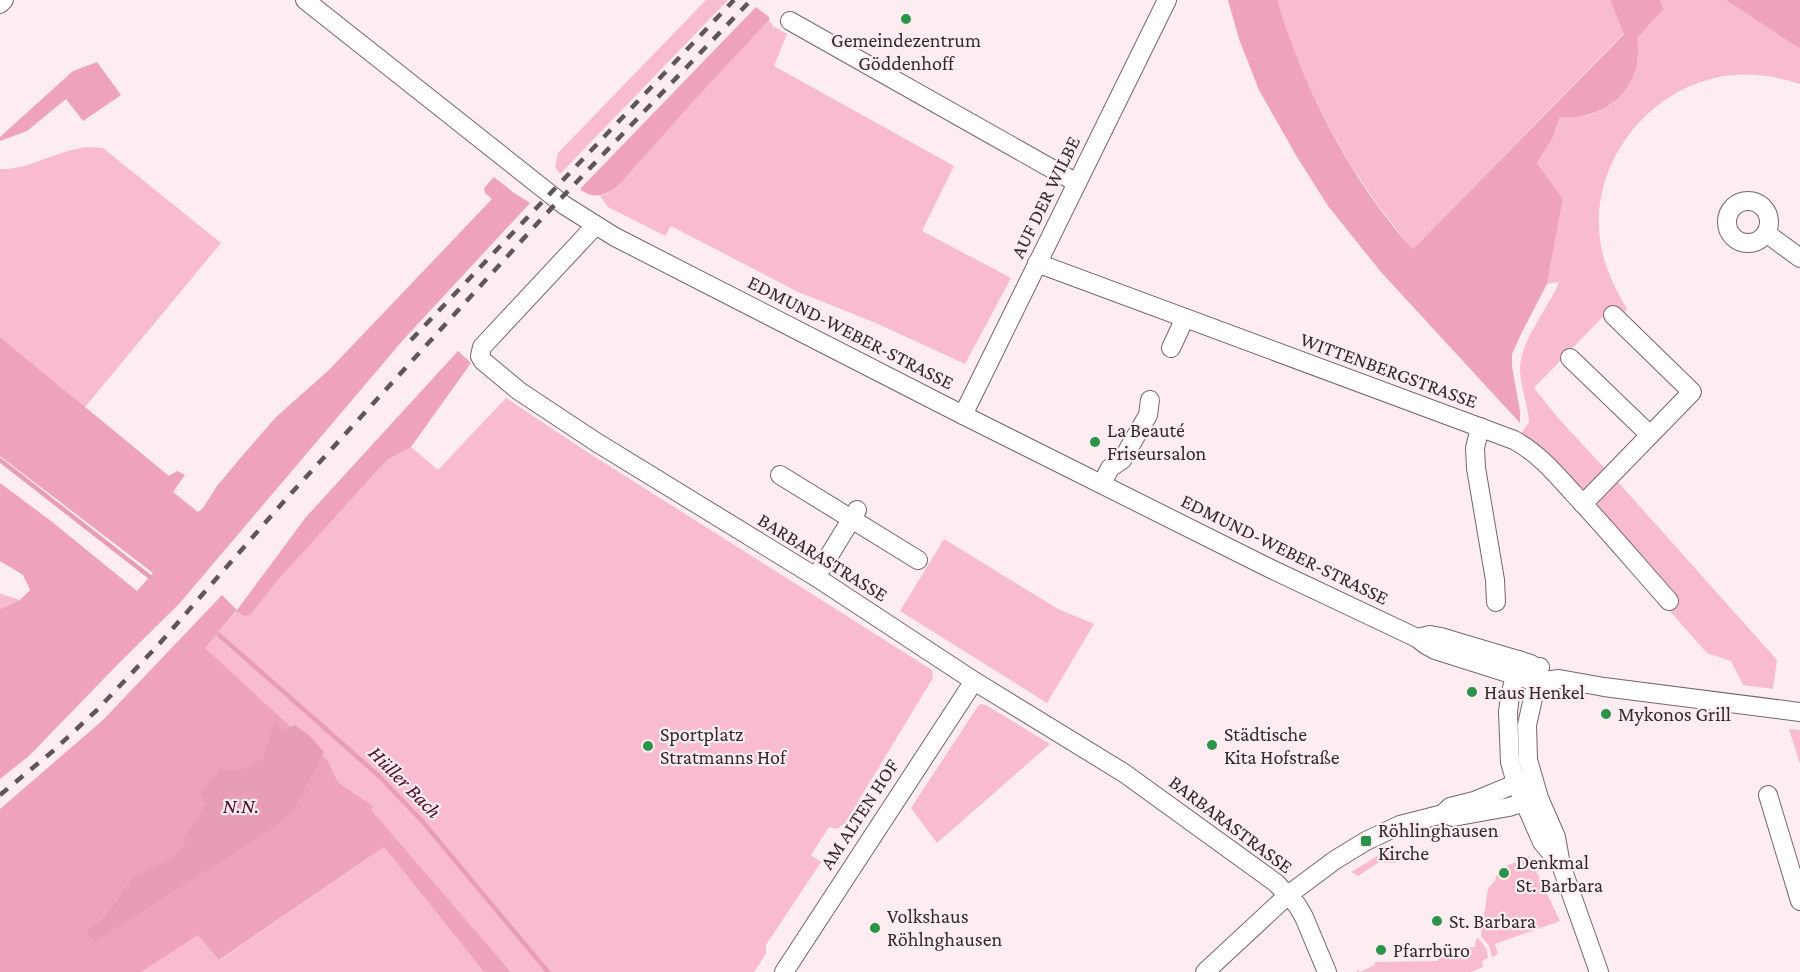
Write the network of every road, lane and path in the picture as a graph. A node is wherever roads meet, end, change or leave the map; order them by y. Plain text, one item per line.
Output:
1 (4, 0) edge
2 (305, 0) edge
3 (1167, 0) edge
4 (0, 4) edge
5 (790, 21) dead end
6 (1077, 183) junction
7 (595, 226) junction
8 (1766, 233) dead end
9 (1800, 258) edge
10 (1038, 263) junction
11 (1613, 315) dead end
12 (1185, 318) junction
13 (1171, 348) dead end
14 (1570, 357) dead end
15 (1150, 400) dead end
16 (963, 415) junction
17 (1480, 427) junction
18 (1650, 435) junction
19 (780, 475) dead end
20 (1102, 484) junction
21 (1583, 504) junction
22 (854, 514) junction
23 (918, 560) dead end
24 (816, 578) junction
25 (1669, 601) dead end
26 (1496, 602) dead end
27 (1517, 668) junction
28 (1538, 674) junction
29 (974, 681) junction
30 (1800, 712) edge
31 (1524, 780) junction
32 (1768, 795) dead end
33 (1532, 800) junction
34 (1443, 814) junction
35 (1288, 895) junction
36 (1800, 901) edge
37 (783, 972) edge
38 (1205, 972) edge
39 (1327, 972) edge
40 (1599, 972) edge

1 - 4 street
2 - 7 street, EDMUND-WEBER-STRASSE
3 - 6 street, AUF DER WILBE
5 - 6 street
6 - 10 street, AUF DER WILBE
7 - 16 street, EDMUND-WEBER-STRASSE
7 - 24 street, BARBARASTRASSE
8 - 9 street
10 - 12 street, WITTENBERGSTRASSE
10 - 16 street, AUF DER WILBE
11 - 18 street
12 - 13 street
12 - 17 street, WITTENBERGSTRASSE
14 - 18 street
15 - 20 street
16 - 20 street, EDMUND-WEBER-STRASSE
17 - 21 street, WITTENBERGSTRASSE
17 - 26 street
18 - 21 street
19 - 22 street
20 - 27 street, EDMUND-WEBER-STRASSE
21 - 25 street, WITTENBERGSTRASSE
22 - 23 street
22 - 24 street
24 - 29 street, BARBARASTRASSE
27 - 28 street, EDMUND-WEBER-STRASSE
27 - 31 street
28 - 30 street, EDMUND-WEBER-STRASSE
28 - 31 street
29 - 35 street, BARBARASTRASSE
29 - 37 street, AM ALTEN HOF
31 - 33 street
31 - 34 street
32 - 36 street
33 - 34 street
33 - 40 street
34 - 35 street
35 - 38 street
35 - 39 street, BARBARASTRASSE

